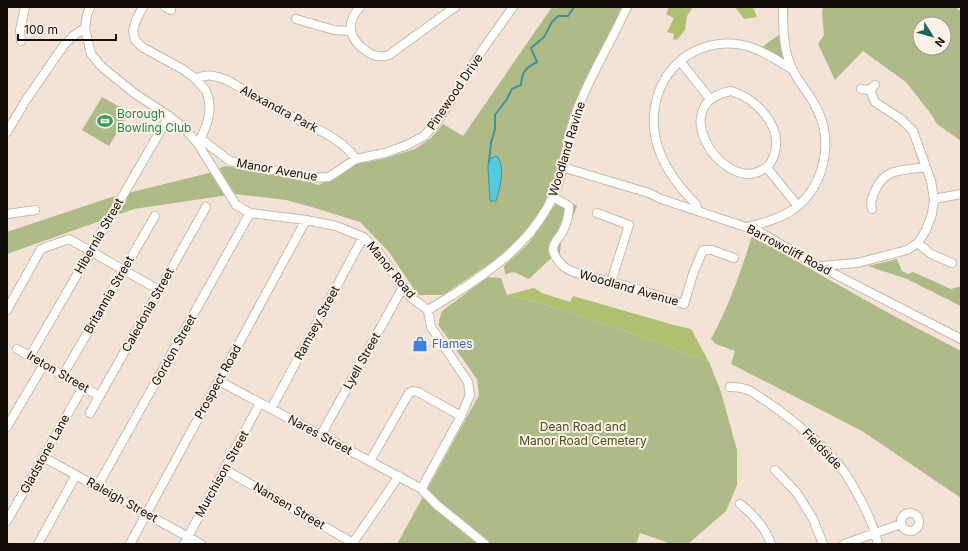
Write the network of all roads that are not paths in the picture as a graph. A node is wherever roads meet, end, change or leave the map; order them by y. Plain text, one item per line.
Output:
1 (25, 7) edge
2 (90, 7) edge
3 (143, 7) edge
4 (360, 7) edge
5 (455, 7) edge
6 (627, 7) edge
7 (783, 7) edge
8 (511, 8) edge
9 (296, 19) dead end
10 (85, 28) junction
11 (351, 31) junction
12 (22, 41) dead end
13 (680, 61) junction
14 (792, 69) junction
15 (196, 79) junction
16 (862, 89) dead end
17 (710, 99) junction
18 (168, 116) junction
19 (7, 132) edge
20 (199, 141) junction
21 (356, 159) junction
22 (562, 167) junction
23 (926, 167) junction
24 (767, 168) junction
25 (961, 194) edge
26 (553, 197) junction
27 (934, 199) junction
28 (798, 206) junction
29 (206, 207) dead end
30 (872, 209) dead end
31 (35, 210) dead end
32 (696, 210) junction
33 (250, 213) junction
34 (597, 213) dead end
35 (7, 214) edge
36 (155, 216) dead end
37 (306, 220) junction
38 (748, 227) junction
39 (363, 237) junction
40 (918, 243) junction
41 (91, 251) junction
42 (734, 258) dead end
43 (952, 263) dead end
44 (820, 266) junction
45 (124, 270) junction
46 (611, 282) junction
47 (403, 287) junction
48 (159, 290) junction
49 (7, 310) edge
50 (428, 310) junction
51 (961, 339) edge
52 (17, 349) dead end
53 (30, 356) junction
54 (44, 364) junction
55 (63, 375) junction
56 (219, 381) junction
57 (83, 387) junction
58 (730, 387) dead end
59 (99, 396) junction
60 (260, 403) junction
61 (271, 409) junction
62 (90, 413) dead end
63 (460, 416) junction
64 (7, 427) edge
65 (321, 435) junction
66 (43, 457) junction
67 (370, 461) junction
68 (224, 469) junction
69 (775, 470) dead end
70 (76, 475) junction
71 (398, 476) junction
72 (97, 487) junction
73 (422, 489) junction
74 (740, 504) dead end
75 (146, 514) junction
76 (7, 521) edge
77 (902, 524) dead end
78 (876, 533) junction
79 (186, 540) edge
80 (353, 543) edge
81 (38, 544) edge
82 (130, 544) edge
83 (201, 544) edge
84 (485, 544) edge
85 (771, 544) edge
86 (823, 544) edge
87 (844, 544) edge
88 (878, 544) edge

1 - 12 street
2 - 10 street, Manor Road
3 - 15 street
4 - 11 street
5 - 11 street
6 - 22 street, Woodland Ravine
7 - 14 street
8 - 21 street, Pinewood Drive
9 - 11 street
10 - 18 street, Manor Road
10 - 19 street
13 - 14 street
13 - 17 street
13 - 32 street
14 - 28 street
15 - 20 street
15 - 21 street, Alexandra Park
16 - 23 street
17 - 24 street
17 - 24 street
18 - 20 street, Manor Road
18 - 41 street, Hibernia Street
20 - 21 street, Manor Avenue
20 - 33 street, Manor Road
22 - 26 street, Woodland Ravine
22 - 32 street, Barrowcliff Road
23 - 27 street
23 - 30 street
24 - 28 street
25 - 27 street
26 - 46 street, Woodland Avenue
26 - 50 street, Woodland Ravine
27 - 40 street
28 - 38 street
29 - 48 street, Caledonia Street
31 - 35 street
32 - 38 street, Barrowcliff Road
33 - 37 street, Manor Road
33 - 72 street, Gordon Street
34 - 46 street
36 - 45 street, Britannia Street
37 - 39 street, Manor Road
37 - 56 street, Prospect Road
38 - 44 street, Barrowcliff Road
39 - 47 street, Manor Road
39 - 61 street, Ramsey Street
40 - 43 street
40 - 44 street
41 - 45 street
41 - 49 street
41 - 53 street, Hibernia Street
42 - 46 street, Woodland Avenue
44 - 51 street, Barrowcliff Road
45 - 48 street
45 - 55 street, Britannia Street
47 - 50 street, Manor Road
47 - 65 street, Lyell Street
48 - 59 street, Caledonia Street
50 - 63 street
52 - 53 street, Ireton Street
53 - 54 street, Ireton Street
54 - 55 street, Ireton Street
54 - 64 street
55 - 57 street, Ireton Street
56 - 60 street, Nares Street
56 - 75 street, Prospect Road
57 - 59 street, Ireton Street
57 - 66 street, Gladstone Lane
58 - 78 street, Fieldside
59 - 62 street, Caledonia Street
60 - 61 street, Nares Street
60 - 68 street, Murchison Street
61 - 65 street, Nares Street
63 - 67 street
63 - 73 street
65 - 67 street, Nares Street
66 - 70 street, Raleigh Street
66 - 76 street, Gladstone Lane
67 - 71 street, Nares Street
68 - 79 street, Murchison Street
68 - 80 street, Nansen Street
69 - 86 street
70 - 72 street, Raleigh Street
70 - 81 street
71 - 73 street, Nares Street
71 - 80 street
72 - 75 street, Raleigh Street
73 - 84 street
74 - 85 street
75 - 79 street, Raleigh Street
75 - 82 street, Prospect Road
77 - 78 street
78 - 87 street
78 - 88 street, Fieldside
79 - 83 street, Raleigh Street

